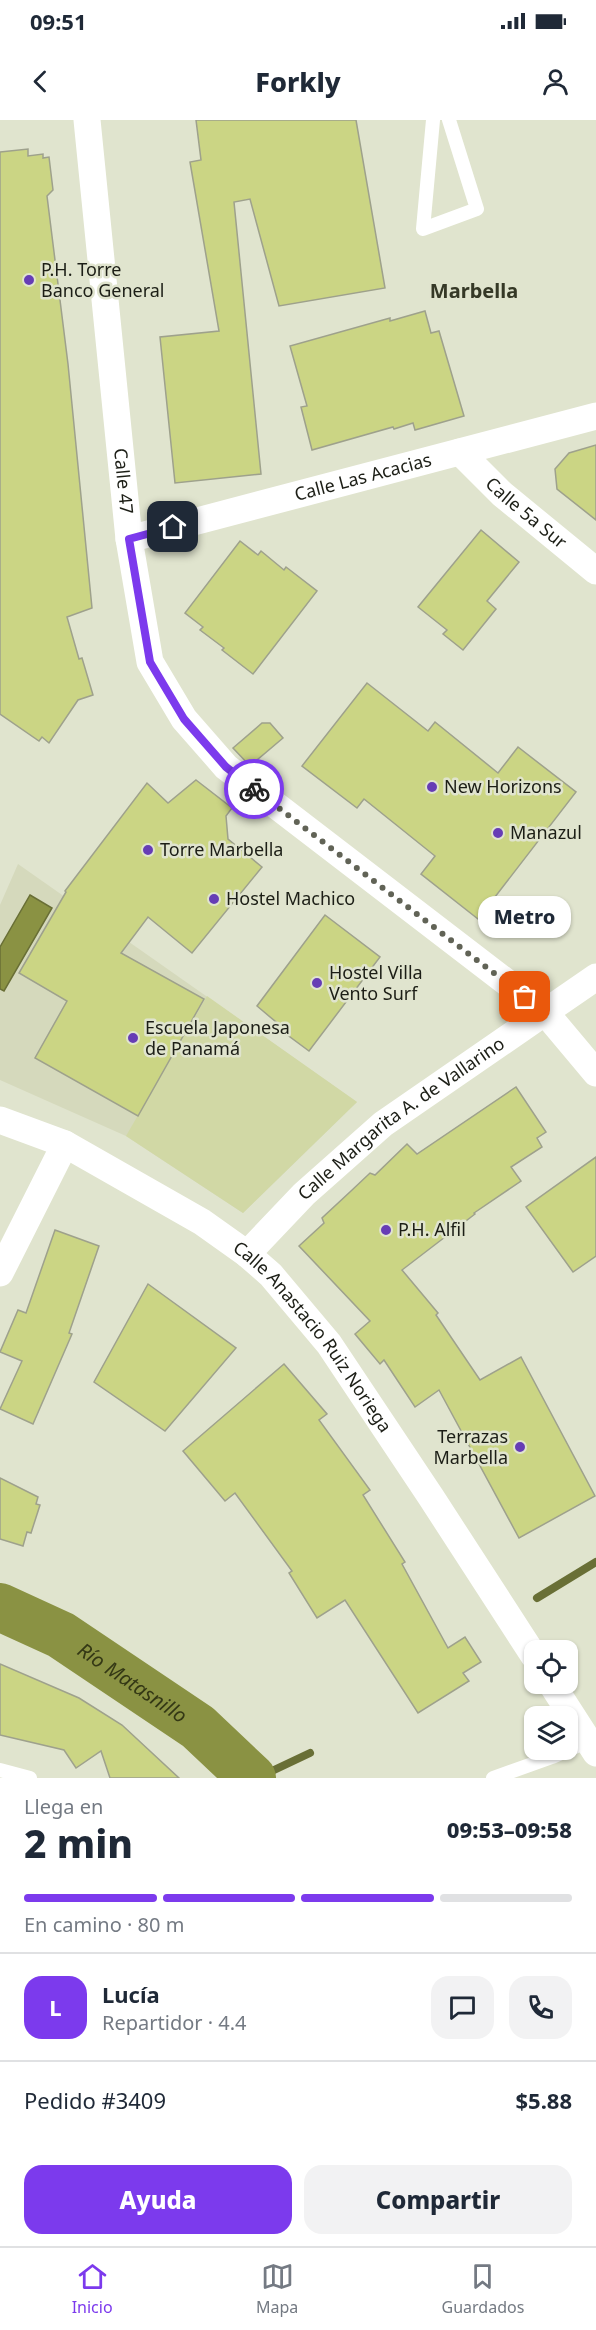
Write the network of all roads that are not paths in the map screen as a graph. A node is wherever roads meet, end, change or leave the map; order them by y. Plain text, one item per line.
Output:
1 (87, 120) edge
2 (433, 120) edge
3 (448, 120) edge
4 (596, 416) edge
5 (460, 452) junction
6 (129, 539) junction
7 (596, 571) edge
8 (596, 977) edge
9 (544, 1011) junction
10 (596, 1072) edge
11 (0, 1120) edge
12 (64, 1144) junction
13 (247, 1254) junction
14 (0, 1273) edge
15 (524, 1641) edge
16 (558, 1694) edge
17 (592, 1747) edge
18 (0, 1770) edge
19 (30, 1778) edge
20 (492, 1778) edge

1 - 6 street, Calle 47
2 - 3 lane
4 - 5 street, Calle Las Acacias
5 - 6 street, Calle Las Acacias
5 - 7 street, Calle 5a Sur
6 - 9 street, Calle 47
8 - 9 street, Calle Margarita A. de Vallarino
9 - 10 street, Calle 47
9 - 13 street, Calle Margarita A. de Vallarino
11 - 12 street, Calle Anastacio Ruiz Noriega
12 - 13 street, Calle Anastacio Ruiz Noriega
12 - 14 street
13 - 15 street, Calle Anastacio Ruiz Noriega
16 - 17 street
17 - 20 lane
18 - 19 lane

